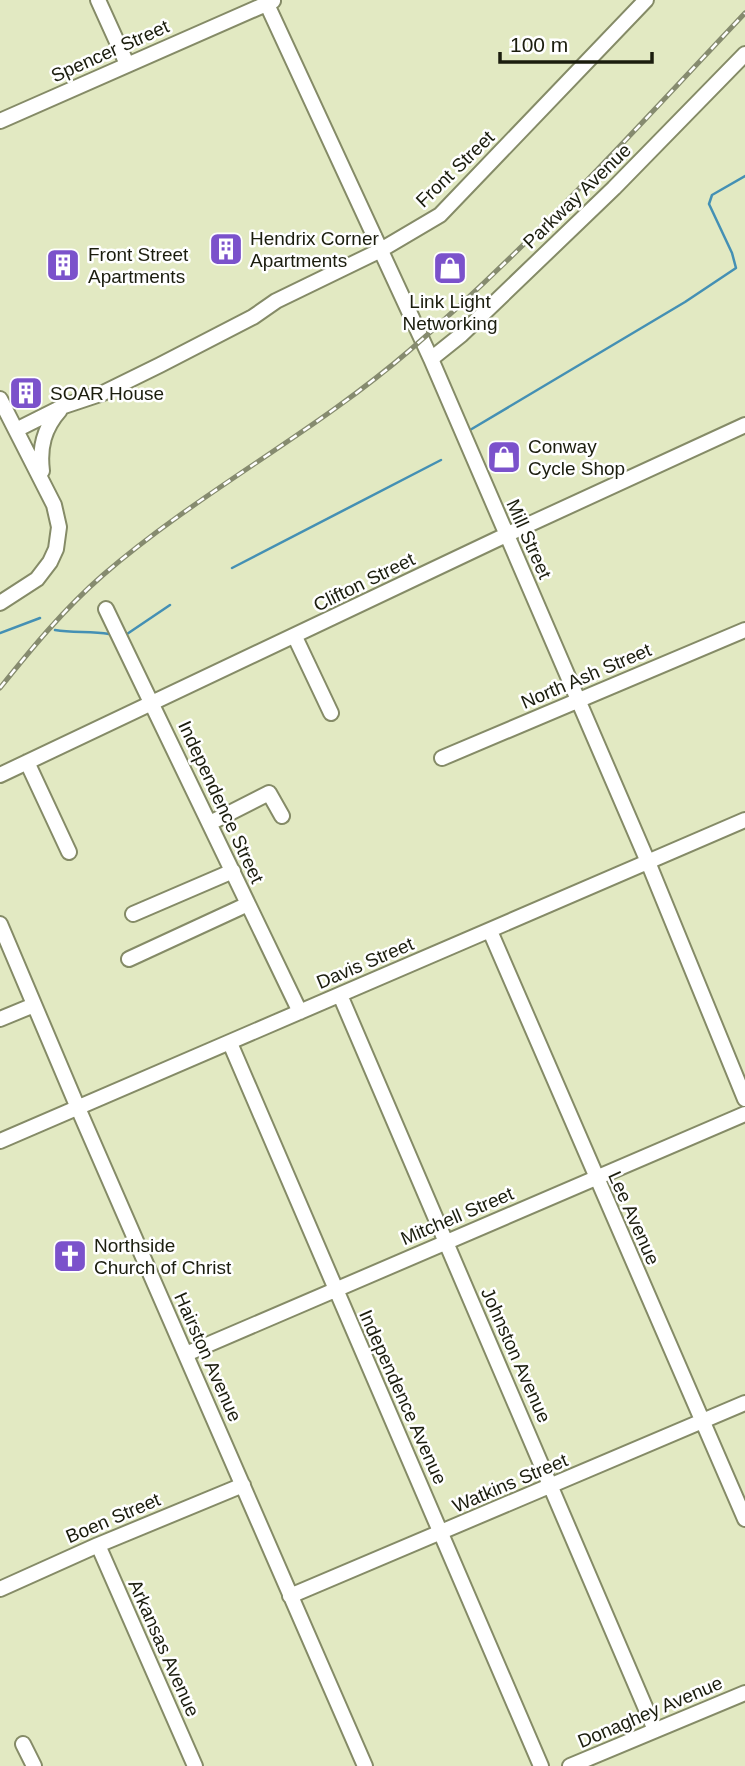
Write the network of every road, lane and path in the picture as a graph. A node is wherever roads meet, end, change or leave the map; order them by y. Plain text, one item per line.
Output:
1 (98, 0) edge
2 (646, 0) edge
3 (268, 1) edge
4 (745, 54) edge
5 (127, 64) junction
6 (0, 121) edge
7 (379, 251) junction
8 (430, 359) junction
9 (0, 399) edge
10 (64, 406) junction
11 (745, 425) edge
12 (16, 430) junction
13 (42, 480) junction
14 (506, 536) junction
15 (0, 603) edge
16 (106, 609) dead end
17 (745, 630) edge
18 (295, 637) junction
19 (579, 701) junction
20 (153, 704) junction
21 (331, 713) dead end
22 (442, 758) dead end
23 (27, 762) junction
24 (0, 775) edge
25 (282, 816) dead end
26 (745, 820) edge
27 (210, 823) junction
28 (69, 852) dead end
29 (648, 862) junction
30 (233, 871) junction
31 (248, 904) junction
32 (133, 914) dead end
33 (0, 924) edge
34 (490, 931) junction
35 (129, 959) dead end
36 (340, 995) junction
37 (34, 1005) junction
38 (300, 1012) junction
39 (0, 1019) edge
40 (230, 1043) junction
41 (745, 1099) edge
42 (78, 1108) junction
43 (745, 1114) edge
44 (0, 1141) edge
45 (596, 1177) junction
46 (445, 1241) junction
47 (335, 1289) junction
48 (186, 1354) junction
49 (745, 1403) edge
50 (702, 1421) junction
51 (243, 1485) junction
52 (552, 1485) junction
53 (745, 1519) edge
54 (442, 1533) junction
55 (98, 1545) junction
56 (0, 1589) edge
57 (290, 1597) junction
58 (745, 1693) edge
59 (656, 1730) junction
60 (23, 1744) dead end
61 (34, 1766) edge
62 (195, 1766) edge
63 (365, 1766) edge
64 (541, 1766) edge
65 (570, 1766) edge

1 - 5 street
2 - 7 street, Front Street
3 - 5 street, Spencer Street
3 - 7 street, Mill Street
4 - 8 street, Parkway Avenue
5 - 6 street, Spencer Street
7 - 8 street, Mill Street
7 - 10 street, Front Street
8 - 14 street, Mill Street
9 - 12 street
10 - 12 street, Front Street
10 - 13 street
11 - 14 street, Clifton Street
12 - 13 street
13 - 15 street
14 - 18 street, Clifton Street
14 - 19 street, Mill Street
16 - 20 street, Independence Street
17 - 19 street, North Ash Street
18 - 20 street, Clifton Street
18 - 21 street
19 - 22 street, North Ash Street
19 - 29 street, Mill Street
20 - 23 street, Clifton Street
20 - 27 street, Independence Street
23 - 24 street, Clifton Street
23 - 28 street
25 - 27 street
26 - 29 street, Davis Street
27 - 30 street, Independence Street
29 - 34 street, Davis Street
29 - 41 street, Mill Street
30 - 31 street, Independence Street
30 - 32 street
31 - 35 street
31 - 38 street, Independence Street
33 - 37 street, Hairston Avenue
34 - 36 street, Davis Street
34 - 45 street, Lee Avenue
36 - 38 street, Davis Street
36 - 46 street, Johnston Avenue
37 - 39 street
37 - 42 street, Hairston Avenue
38 - 40 street, Davis Street
40 - 42 street, Davis Street
40 - 47 street, Independence Avenue
42 - 44 street, Davis Street
42 - 48 street, Hairston Avenue
43 - 45 street, Mitchell Street
45 - 46 street, Mitchell Street
45 - 50 street, Lee Avenue
46 - 47 street, Mitchell Street
46 - 52 street, Johnston Avenue
47 - 48 street, Mitchell Street
47 - 54 street, Independence Avenue
48 - 51 street, Hairston Avenue
49 - 50 street, Watkins Street
50 - 52 street, Watkins Street
50 - 53 street, Lee Avenue
51 - 55 street, Boen Street
51 - 57 street, Hairston Avenue
52 - 54 street, Watkins Street
52 - 59 street, Johnston Avenue
54 - 57 street, Watkins Street
54 - 64 street, Independence Avenue
55 - 56 street, Boen Street
55 - 62 street, Arkansas Avenue
57 - 63 street, Hairston Avenue
58 - 59 street, Donaghey Avenue
59 - 65 street, Donaghey Avenue
60 - 61 street

